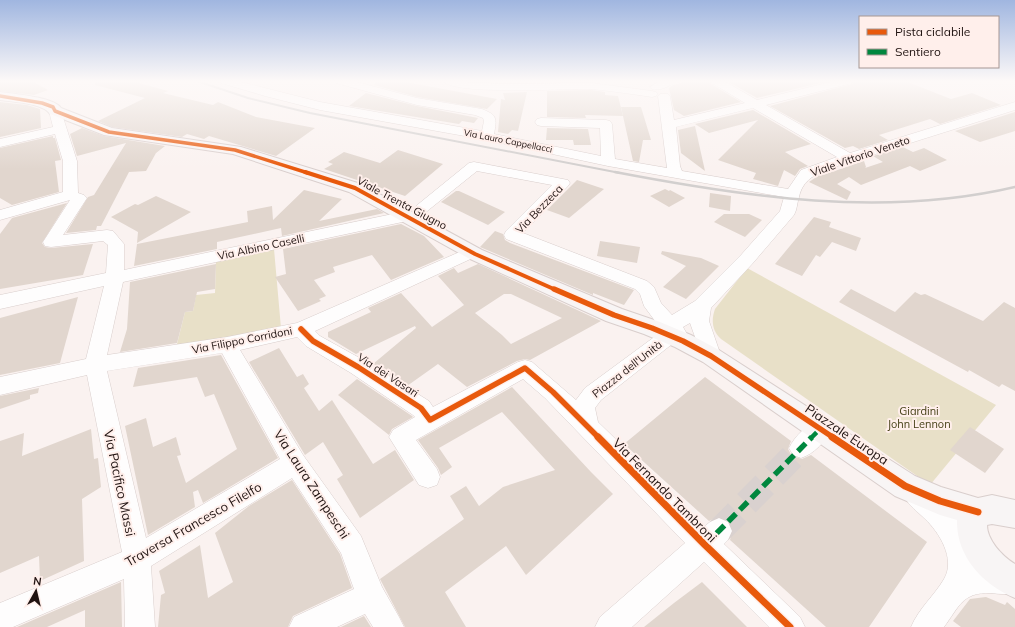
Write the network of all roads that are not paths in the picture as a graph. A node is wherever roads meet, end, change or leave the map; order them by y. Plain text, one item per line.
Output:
1 (344, 110) edge
2 (468, 110) edge
3 (666, 110) edge
4 (731, 110) edge
5 (768, 110) edge
6 (1001, 110) edge
7 (55, 111) joint
8 (541, 122) dead end
9 (669, 125) junction
10 (60, 130) junction
11 (487, 136) junction
12 (0, 143) edge
13 (848, 158) junction
14 (608, 162) junction
15 (676, 173) junction
16 (792, 194) junction
17 (70, 195) junction
18 (414, 212) junction
19 (1, 215) edge
20 (471, 252) junction
21 (115, 278) junction
22 (0, 302) edge
23 (702, 306) junction
24 (301, 329) junction
25 (669, 333) junction
26 (227, 345) junction
27 (711, 356) junction
28 (95, 365) junction
29 (0, 386) edge
30 (430, 420) junction
31 (587, 427) junction
32 (820, 429) junction
33 (801, 448) tunnel mouth
34 (295, 463) junction
35 (428, 477) dead end
36 (905, 486) junction
37 (1003, 509) edge
38 (712, 538) junction
39 (137, 559) junction
40 (1013, 581) edge
41 (955, 588) junction
42 (371, 596) junction
43 (0, 618) edge
44 (140, 627) edge
45 (304, 627) edge
46 (389, 627) edge
47 (610, 627) edge
48 (790, 627) edge
49 (926, 627) edge

1 - 11 street, Via Lauro Cappellacci
2 - 11 street
3 - 9 street
4 - 9 street
5 - 13 street
6 - 13 street, Viale Vittorio Veneto
7 - 10 street
7 - 18 street, Viale Trenta Giugno
8 - 14 street
9 - 15 street
10 - 12 street
10 - 17 street
11 - 14 street, Via Lauro Cappellacci
13 - 16 street, Viale Vittorio Veneto
14 - 15 street, Via Lauro Cappellacci
15 - 16 street, Via Lauro Cappellacci
16 - 23 street, Viale Vittorio Veneto
17 - 19 street
17 - 21 street
18 - 20 street, Viale Trenta Giugno
18 - 21 street, Via Albino Caselli
18 - 25 street, Via Bezzeca
20 - 24 street, Via Filippo Corridoni
20 - 25 street, Viale Trenta Giugno
21 - 22 street, Via Albino Caselli
21 - 28 street
23 - 25 street, Viale Vittorio Veneto
23 - 27 street
24 - 26 street, Via Filippo Corridoni
24 - 30 street, Via dei Vasari
25 - 27 street, Viale Trenta Giugno
25 - 31 street, Piazza dell'Unità
26 - 28 street, Via Filippo Corridoni
26 - 34 street, Via Laura Zampeschi
27 - 32 street, Piazzale Europa
28 - 29 street, Via Filippo Corridoni
28 - 39 street, Via Pacifico Massi
30 - 31 street, Via Fernando Tambroni
30 - 35 street
31 - 38 street, Via Fernando Tambroni
32 - 33 street
32 - 36 street, Piazzale Europa
34 - 39 street, Traversa Francesco Filelfo
34 - 42 street, Via Laura Zampeschi
36 - 37 street, Piazzale Europa
36 - 41 street
37 - 40 street
38 - 47 street
38 - 48 street, Via Fernando Tambroni
39 - 43 street, Traversa Francesco Filelfo
39 - 44 street, Via Pacifico Massi
40 - 41 street
41 - 49 street
42 - 45 street
42 - 46 street, Via Laura Zampeschi

